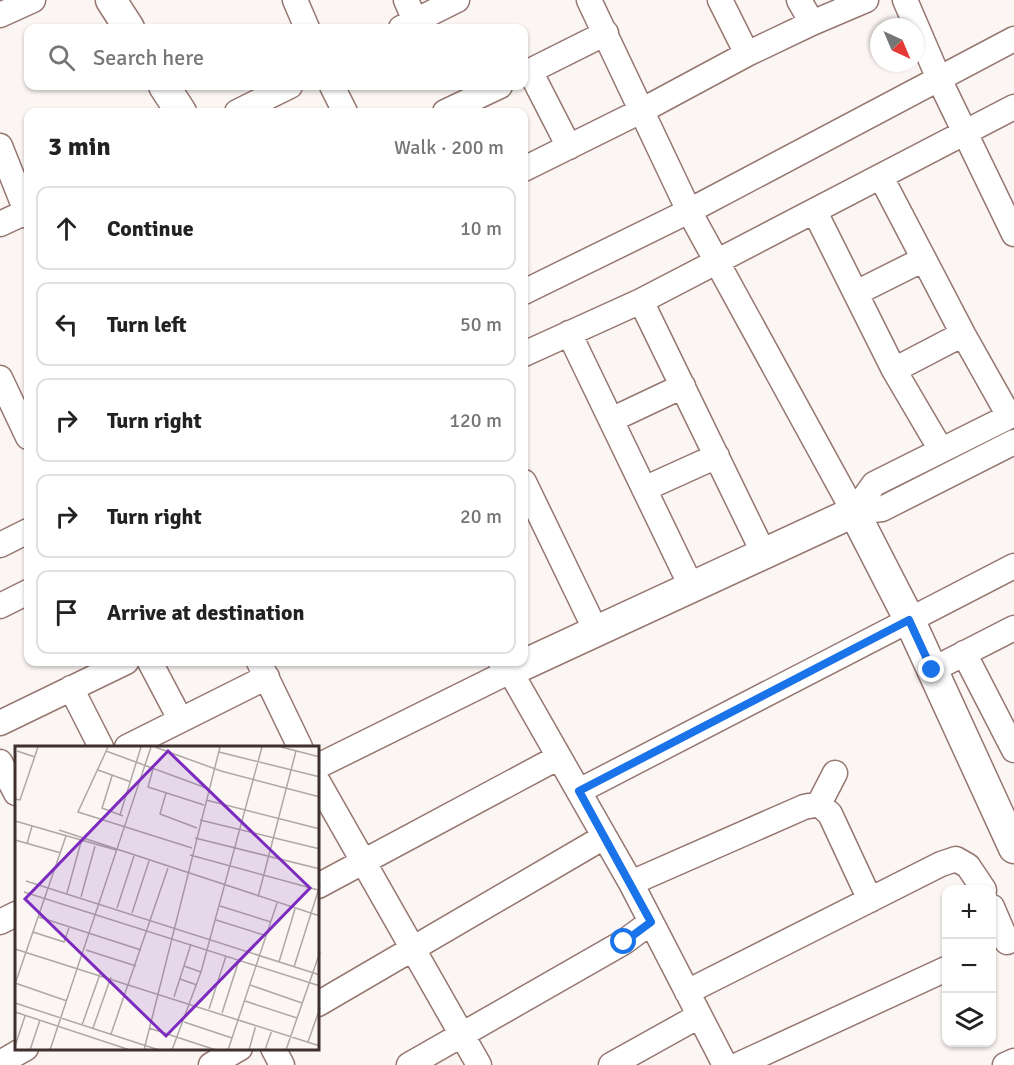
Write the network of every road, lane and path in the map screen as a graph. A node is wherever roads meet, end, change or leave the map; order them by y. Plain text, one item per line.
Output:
1 (33, 0) edge
2 (111, 0) edge
3 (295, 0) edge
4 (458, 0) edge
5 (589, 0) edge
6 (720, 0) edge
7 (799, 0) edge
8 (866, 0) edge
9 (905, 0) edge
10 (0, 15) edge
11 (407, 16) edge
12 (812, 23) junction
13 (126, 24) edge
14 (305, 24) edge
15 (606, 33) junction
16 (1014, 39) edge
17 (747, 54) junction
18 (528, 72) edge
19 (528, 75) edge
20 (939, 79) junction
21 (167, 90) edge
22 (282, 90) edge
23 (334, 90) edge
24 (492, 90) edge
25 (1014, 107) edge
26 (178, 108) edge
27 (245, 108) edge
28 (343, 108) edge
29 (459, 108) edge
30 (641, 111) junction
31 (965, 133) junction
32 (0, 146) edge
33 (568, 147) junction
34 (528, 167) edge
35 (881, 177) junction
36 (24, 203) edge
37 (689, 211) junction
38 (815, 212) junction
39 (24, 215) edge
40 (0, 224) edge
41 (1014, 234) edge
42 (924, 259) junction
43 (716, 261) junction
44 (528, 290) edge
45 (856, 292) junction
46 (641, 301) junction
47 (569, 333) junction
48 (963, 334) junction
49 (528, 352) edge
50 (894, 370) junction
51 (0, 378) edge
52 (683, 386) junction
53 (6, 408) edge
54 (1012, 415) edge
55 (611, 420) junction
56 (24, 432) edge
57 (1014, 442) edge
58 (941, 450) junction
59 (717, 456) junction
60 (644, 489) junction
61 (528, 490) edge
62 (854, 512) junction
63 (24, 532) edge
64 (1, 541) edge
65 (764, 552) junction
66 (1014, 566) edge
67 (691, 586) junction
68 (24, 594) edge
69 (0, 606) edge
70 (909, 620) junction
71 (1014, 628) edge
72 (596, 632) junction
73 (964, 653) junction
74 (528, 658) edge
75 (118, 666) edge
76 (152, 666) edge
77 (507, 666) edge
78 (263, 669) edge
79 (932, 670) junction
80 (71, 688) junction
81 (180, 719) junction
82 (0, 723) edge
83 (100, 746) edge
84 (129, 746) edge
85 (300, 746) edge
86 (1014, 750) edge
87 (559, 757) junction
88 (0, 762) edge
89 (320, 765) edge
90 (835, 773) dead end
91 (320, 786) edge
92 (15, 791) edge
93 (579, 791) junction
94 (819, 804) junction
95 (604, 837) junction
96 (1012, 838) edge
97 (363, 861) junction
98 (631, 883) junction
99 (320, 885) edge
100 (981, 885) edge
101 (870, 900) junction
102 (15, 914) edge
103 (996, 919) edge
104 (0, 922) edge
105 (651, 922) junction
106 (1004, 943) edge
107 (414, 950) junction
108 (942, 971) edge
109 (687, 992) junction
110 (320, 1003) edge
111 (699, 1016) junction
112 (462, 1035) junction
113 (23, 1050) edge
114 (237, 1050) edge
115 (274, 1050) edge
116 (1014, 1061) edge
117 (0, 1063) edge
118 (211, 1065) edge
119 (282, 1065) edge
120 (409, 1065) edge
121 (479, 1065) edge
122 (611, 1065) edge
123 (725, 1065) edge
124 (738, 1065) edge
125 (1005, 1065) edge

1 - 10 street
2 - 13 street
3 - 14 street
4 - 11 street
5 - 15 street
6 - 17 street
7 - 12 street
8 - 12 street
9 - 20 street
12 - 17 street
15 - 18 street
15 - 30 street
16 - 20 street
17 - 30 street
19 - 33 street
20 - 31 street
20 - 37 street
21 - 26 street
22 - 27 street
23 - 28 street
24 - 29 street
25 - 31 street
30 - 33 street
30 - 37 street
31 - 35 street
31 - 41 street
32 - 36 street
33 - 34 street
35 - 38 street
35 - 42 street
37 - 43 street
37 - 44 street
38 - 43 street
38 - 45 street
39 - 40 street
42 - 45 street
42 - 48 street
43 - 46 street
43 - 62 street
45 - 50 street
46 - 47 street
46 - 52 street
47 - 49 street
47 - 55 street
48 - 50 street
48 - 54 street
50 - 58 street
51 - 53 street
52 - 55 street
52 - 59 street
53 - 56 street
54 - 58 street
55 - 60 street
57 - 62 street
58 - 62 street
59 - 60 street
59 - 65 street
60 - 67 street
61 - 72 street
62 - 65 street
62 - 70 street
63 - 64 street
65 - 67 street
66 - 70 street
67 - 72 street
68 - 69 street
70 - 79 street
70 - 93 street
71 - 73 street
72 - 74 street
73 - 79 street
73 - 86 street
75 - 80 street
76 - 81 street
77 - 87 street
77 - 89 street
78 - 81 street
78 - 85 street
79 - 96 street
80 - 82 street
80 - 83 street
81 - 84 street
87 - 93 street
87 - 97 street
88 - 92 street
90 - 94 street
91 - 97 street
93 - 95 street
94 - 98 street
94 - 101 street
95 - 98 street
95 - 107 street
97 - 99 street
97 - 107 street
98 - 105 street
100 - 101 street
101 - 109 street
102 - 104 street
103 - 106 street
105 - 109 street
105 - 112 street
107 - 110 street
107 - 112 street
108 - 124 street
109 - 111 street
111 - 122 street
111 - 123 street
112 - 120 street
112 - 121 street
113 - 117 street
114 - 118 street
115 - 119 street
116 - 125 street

